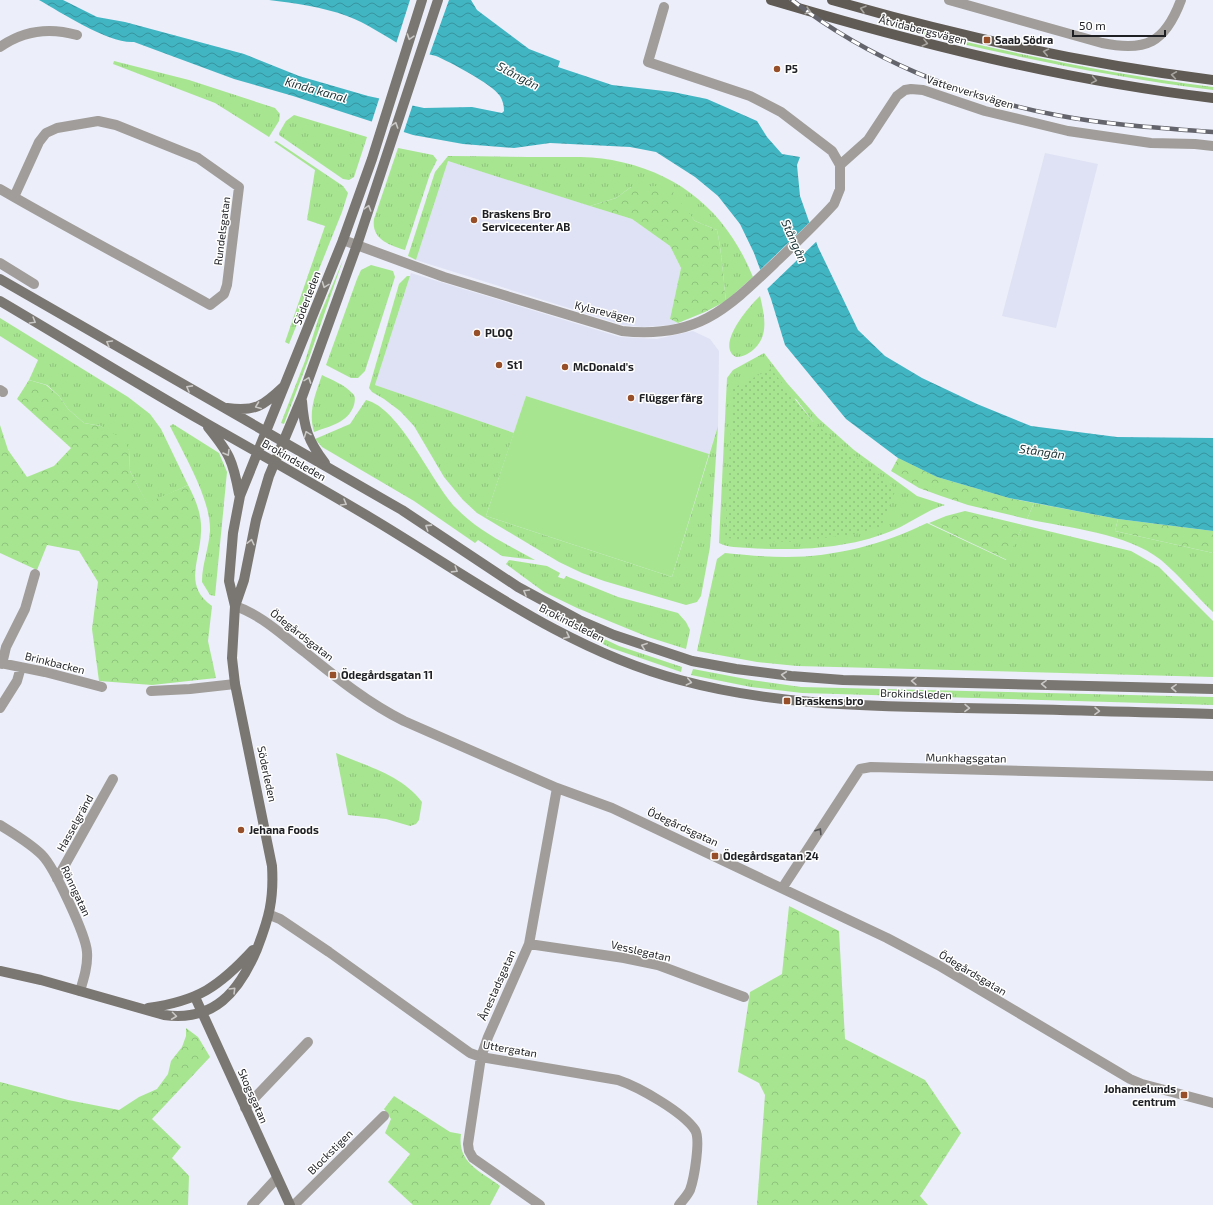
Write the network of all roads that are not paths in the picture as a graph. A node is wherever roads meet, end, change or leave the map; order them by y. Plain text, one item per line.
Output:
1 (422, 0) edge
2 (438, 0) edge
3 (771, 0) edge
4 (832, 0) edge
5 (949, 0) edge
6 (1181, 0) edge
7 (664, 7) dead end
8 (77, 35) dead end
9 (0, 47) edge
10 (1213, 80) edge
11 (1213, 98) edge
12 (1213, 146) edge
13 (840, 165) junction
14 (0, 189) edge
15 (14, 197) junction
16 (343, 240) junction
17 (357, 245) junction
18 (0, 263) edge
19 (0, 279) edge
20 (34, 284) dead end
21 (0, 301) edge
22 (286, 384) junction
23 (302, 397) junction
24 (223, 407) junction
25 (204, 422) junction
26 (266, 432) junction
27 (284, 442) junction
28 (257, 452) junction
29 (275, 462) junction
30 (327, 466) junction
31 (240, 496) junction
32 (35, 574) dead end
33 (235, 606) junction
34 (1, 663) edge
35 (21, 667) junction
36 (235, 684) junction
37 (102, 687) dead end
38 (1213, 689) edge
39 (151, 691) dead end
40 (0, 708) edge
41 (1213, 714) edge
42 (1213, 776) edge
43 (113, 779) dead end
44 (557, 788) junction
45 (0, 825) edge
46 (57, 879) junction
47 (783, 887) junction
48 (270, 915) junction
49 (258, 944) junction
50 (529, 944) junction
51 (0, 971) edge
52 (80, 991) junction
53 (196, 997) junction
54 (744, 997) dead end
55 (146, 1009) junction
56 (202, 1012) junction
57 (308, 1042) dead end
58 (481, 1057) junction
59 (1213, 1103) edge
60 (245, 1108) junction
61 (384, 1116) dead end
62 (277, 1178) junction
63 (252, 1205) edge
64 (290, 1205) edge
65 (294, 1205) edge
66 (540, 1205) edge
67 (679, 1205) edge

1 -> 16 main road, Söderleden
17 -> 2 main road, Söderleden
3 -> 11 main road, Åtvidabergsvägen
10 -> 4 main road, Åtvidabergsvägen
5 - 6 street
7 - 13 street
8 - 9 street
12 - 13 street, Vattenverksvägen
13 - 17 street, Kylarevägen
14 - 15 street, Rundelsgatan
15 - 15 street, Rundelsgatan
16 - 17 street, Kylarevägen
16 -> 22 main road, Söderleden
23 -> 17 main road, Söderleden
18 - 20 street
24 -> 19 main road, Brokindsleden
21 -> 25 main road, Brokindsleden
22 -> 24 main road
22 - 26 main road, Söderleden
23 - 27 main road, Söderleden
30 -> 23 main road
24 - 26 main road, Brokindsleden
25 - 28 main road, Brokindsleden
25 -> 31 main road
26 - 27 main road, Brokindsleden
26 - 28 main road, Söderleden
27 - 29 main road, Söderleden
27 - 30 main road, Brokindsleden
28 - 29 main road, Brokindsleden
28 - 31 main road, Söderleden
33 -> 29 main road, Söderleden
29 -> 41 main road, Brokindsleden
38 -> 30 main road, Brokindsleden
31 - 33 main road, Söderleden
32 - 34 street, Brinkbacken
33 - 36 main road, Söderleden
33 - 44 street, Ödegårdsgatan
34 - 35 street, Brinkbacken
35 - 37 street, Brinkbacken
35 - 40 street
36 - 39 street
36 - 48 main road, Söderleden
47 -> 42 street, Munkhagsgatan
43 - 46 street, Hasselgränd
44 - 47 street, Ödegårdsgatan
44 - 50 street, Ånestadsgatan
45 - 46 street, Rönngatan
46 - 52 street, Rönngatan
47 - 59 street, Ödegårdsgatan
48 - 49 main road, Söderleden
48 - 58 street, Uttergatan
49 - 53 main road, Söderleden
56 -> 49 main road, Söderleden
50 - 54 street, Vesslegatan
50 - 58 street, Ånestadsgatan
51 - 52 main road, Söderleden
52 - 55 main road, Söderleden
53 - 55 main road, Söderleden
53 - 56 main road, Skogsgatan
55 -> 56 main road, Söderleden
56 - 60 main road, Skogsgatan
57 - 60 street
58 - 66 street, Ånestadsgatan
58 - 67 street, Uttergatan
60 - 62 main road, Skogsgatan
61 - 65 street, Blockstigen
62 - 63 street
62 - 64 main road, Skogsgatan

